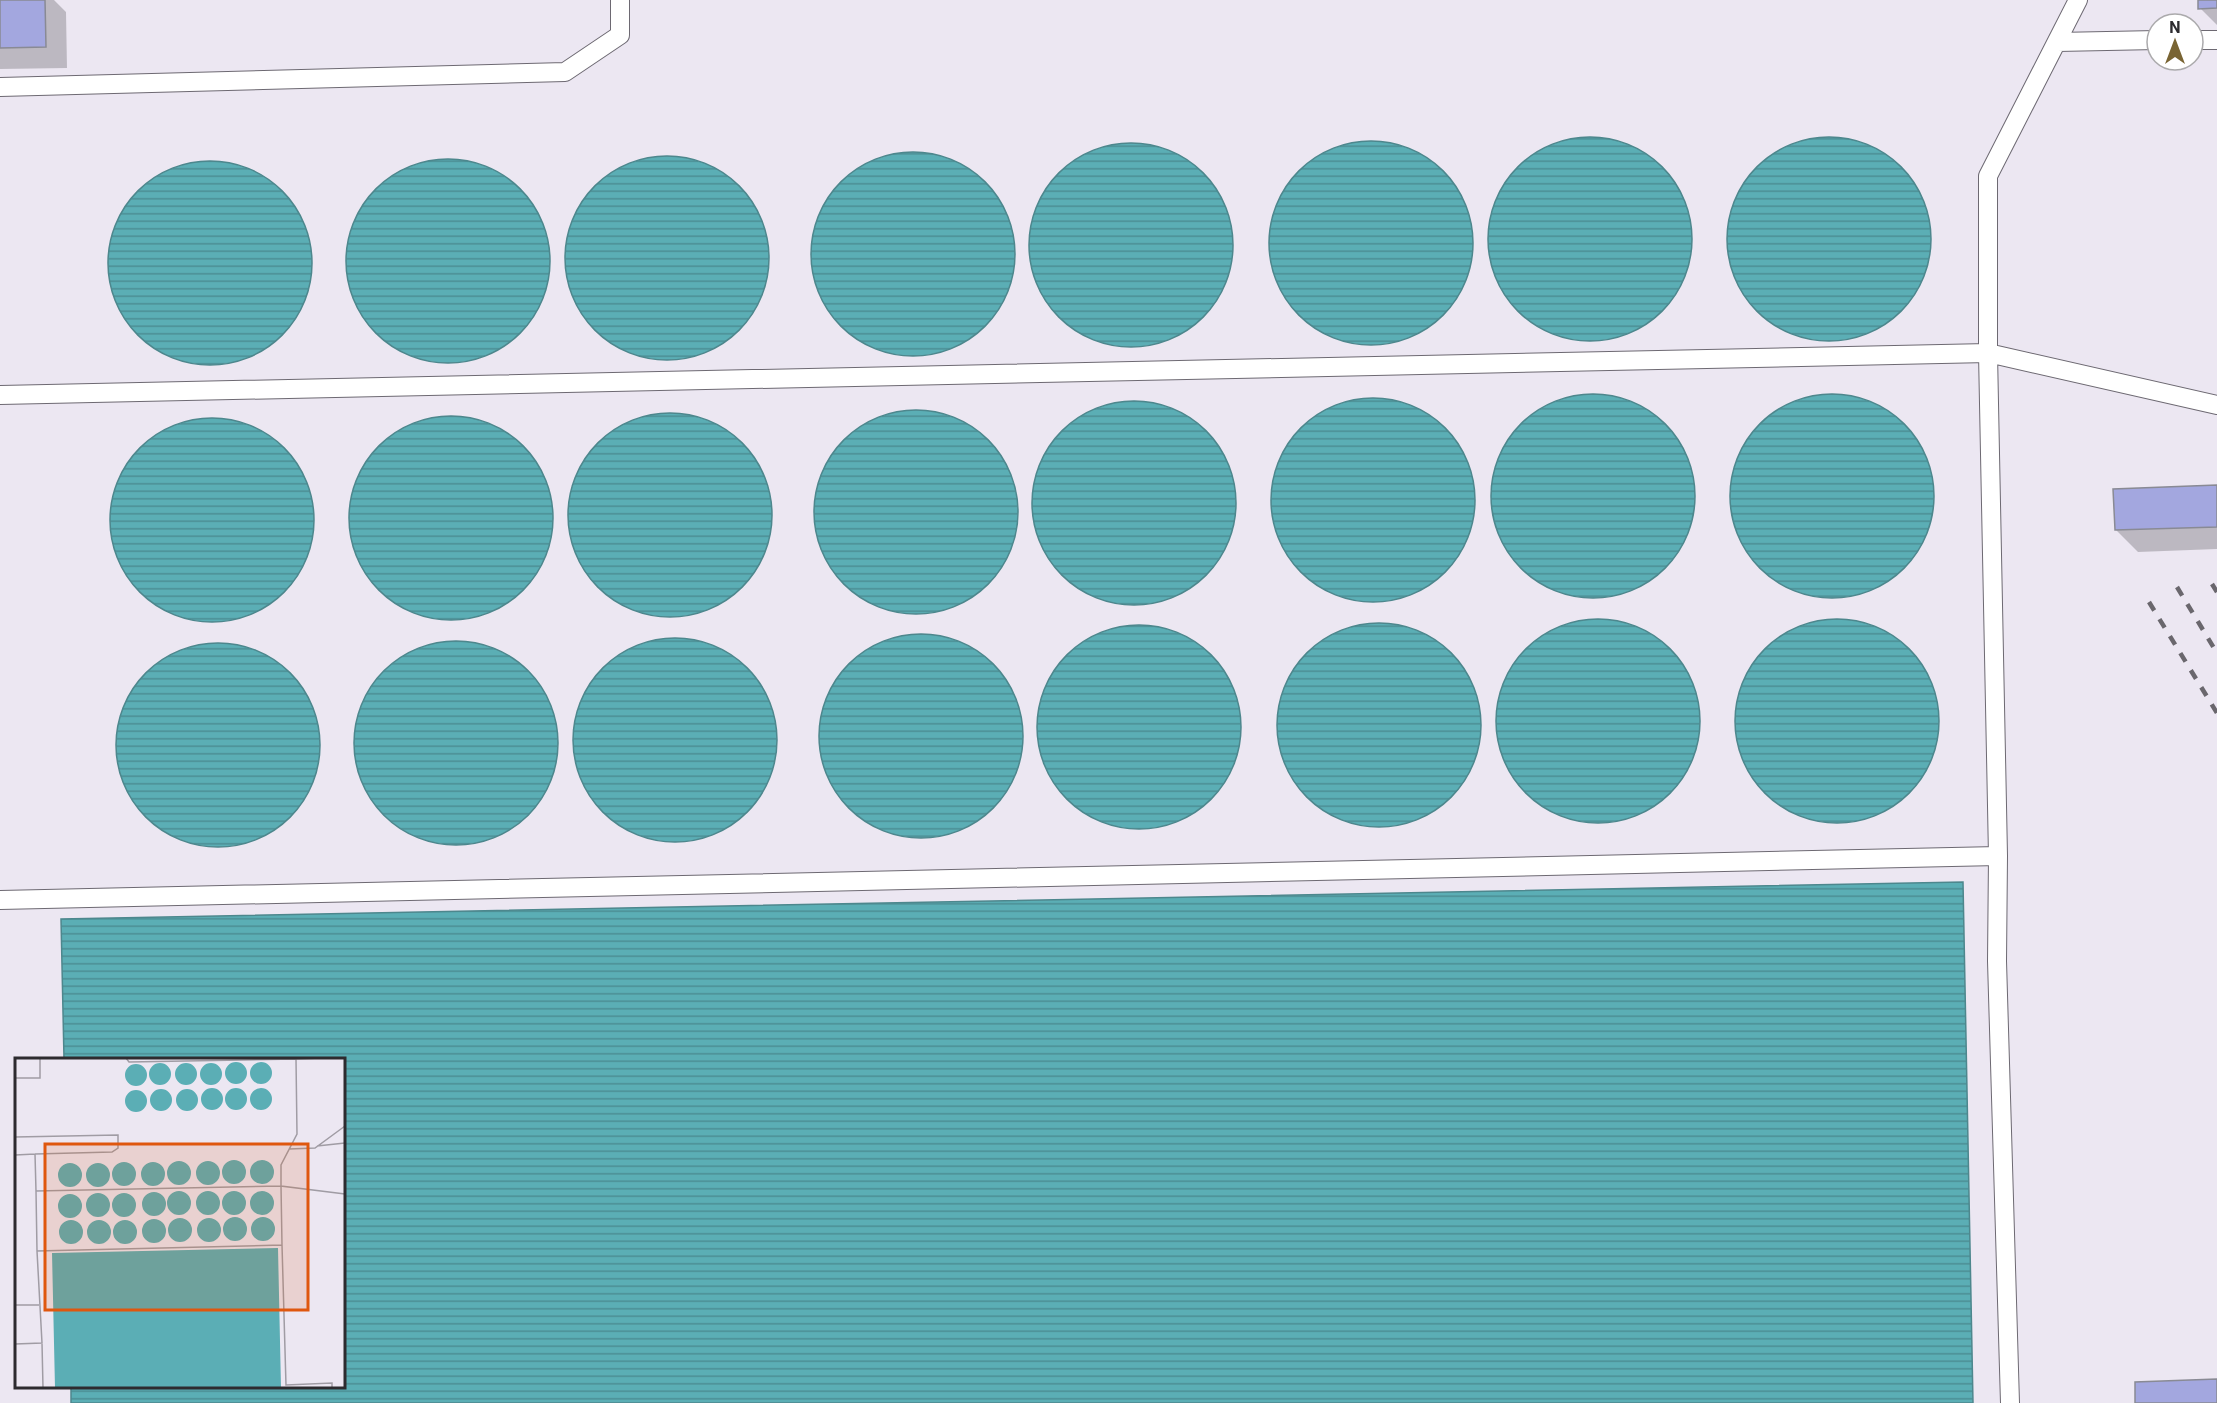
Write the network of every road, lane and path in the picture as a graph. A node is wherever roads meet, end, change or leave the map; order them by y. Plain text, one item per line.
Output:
1 (620, 0) edge
2 (2078, 0) edge
3 (2145, 40) edge
4 (2057, 42) junction
5 (0, 87) edge
6 (1988, 353) junction
7 (0, 395) edge
8 (2217, 405) edge
9 (1998, 856) junction
10 (0, 900) edge
11 (2010, 1403) edge

1 - 5 lane
2 - 4 lane
3 - 4 lane
4 - 6 lane
6 - 7 lane
6 - 8 lane
6 - 9 lane
9 - 10 lane
9 - 11 lane

